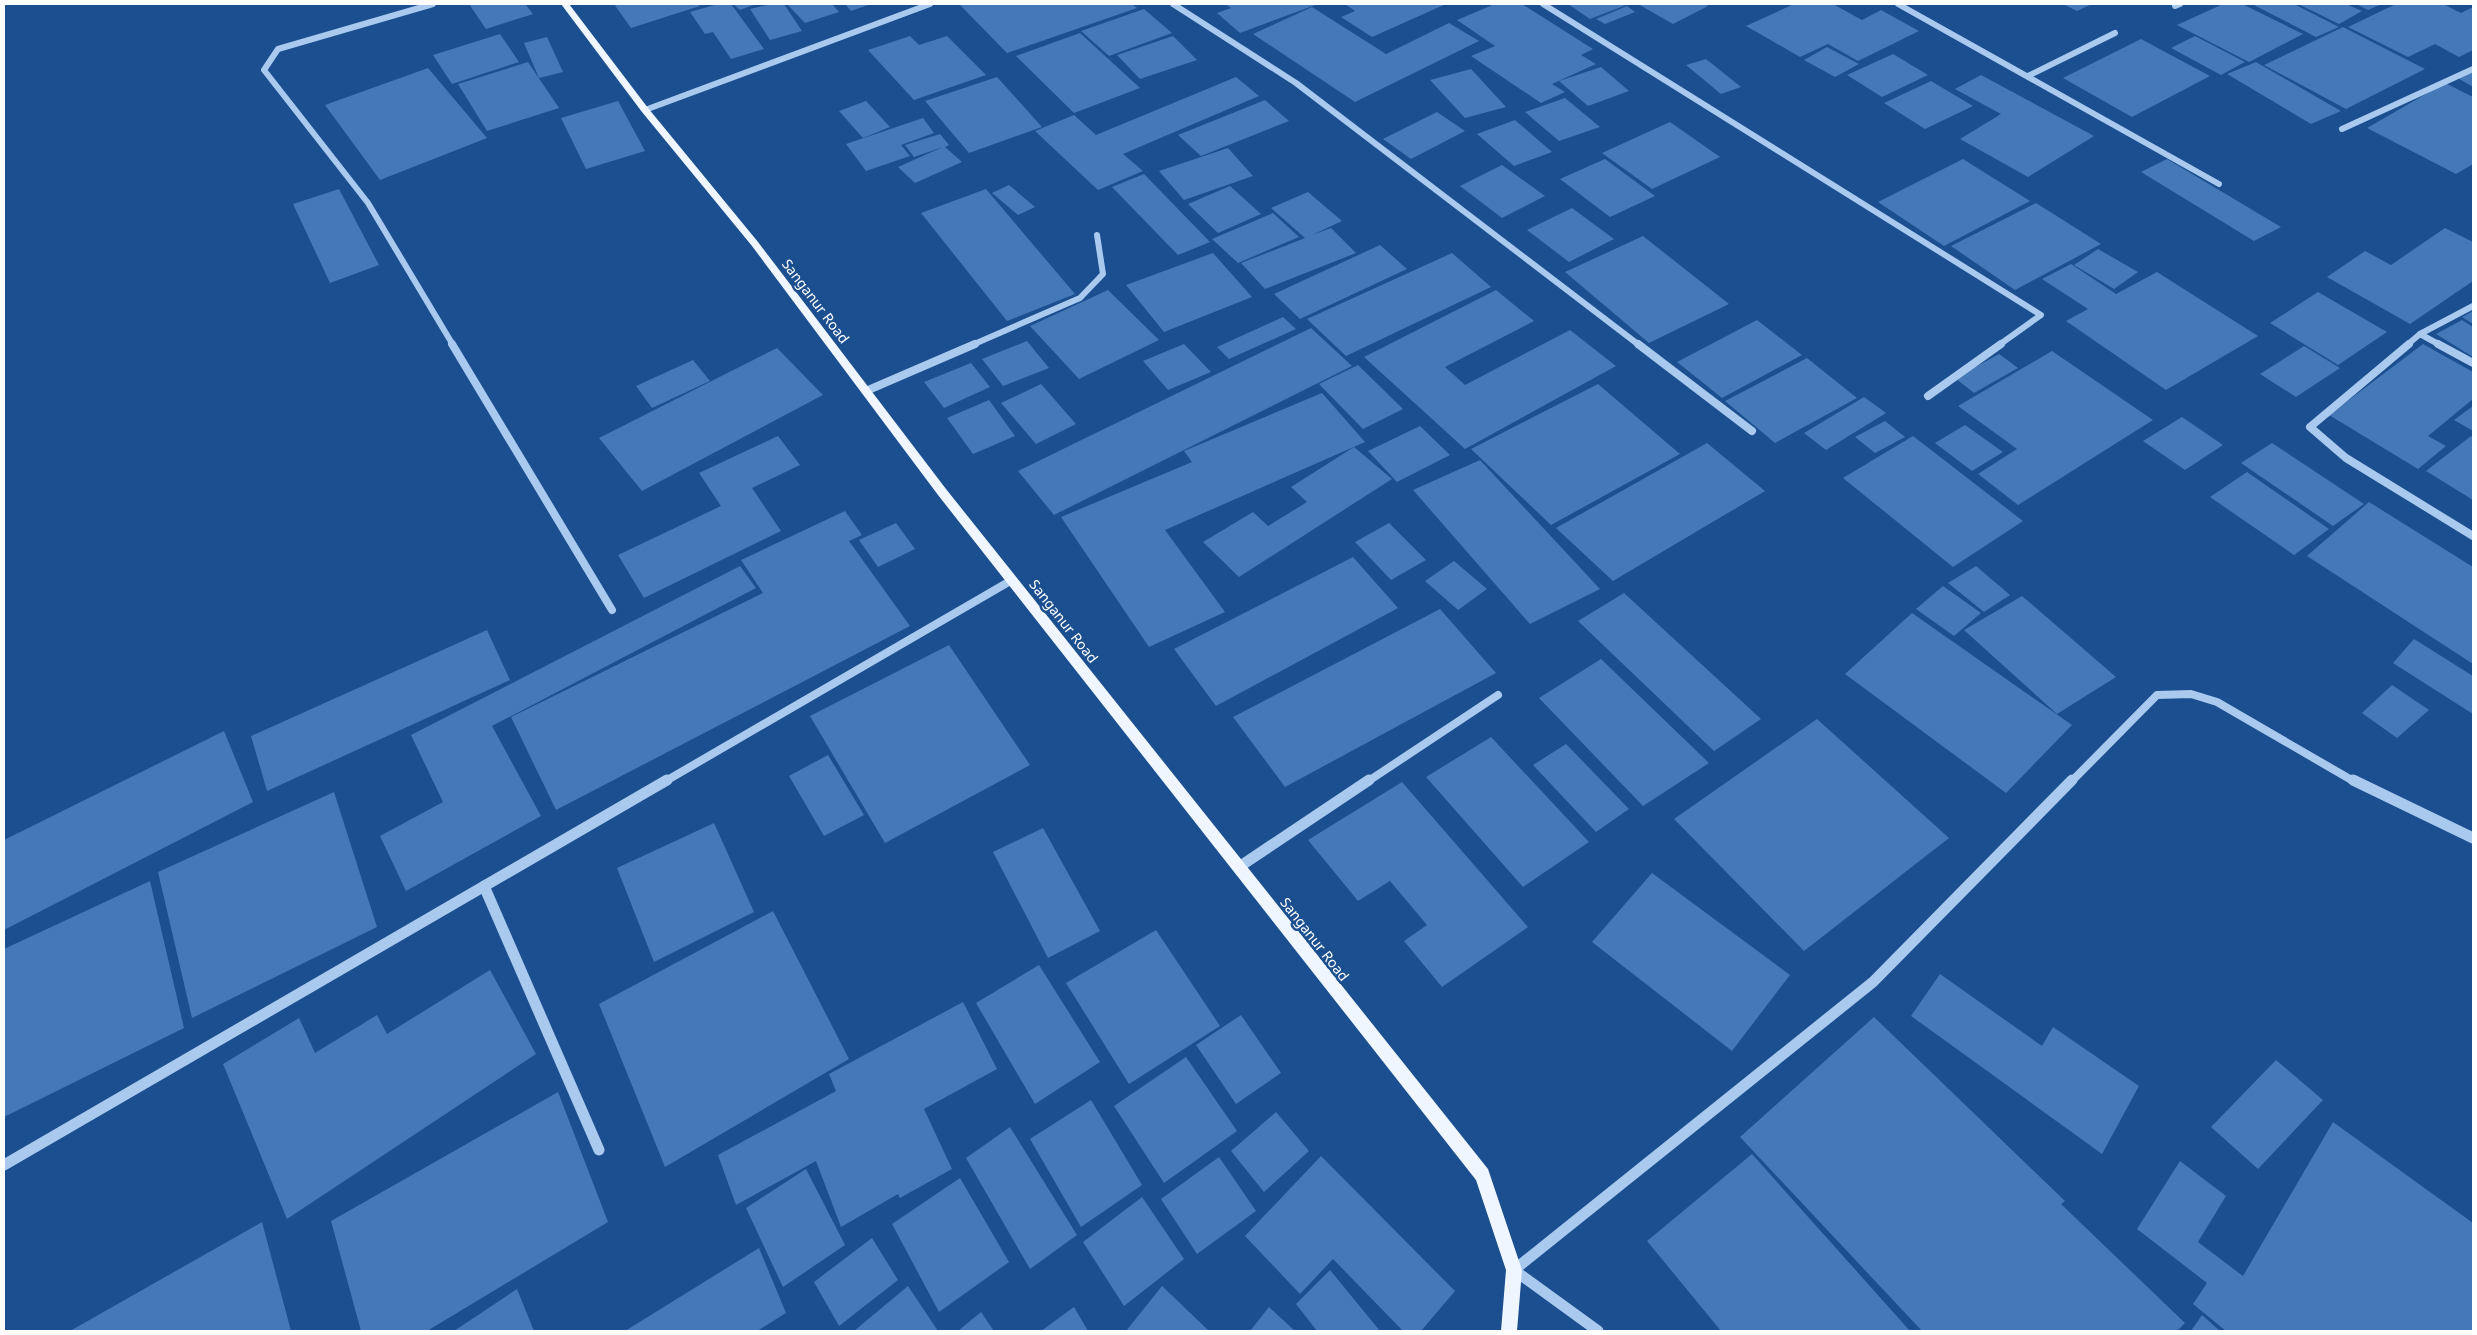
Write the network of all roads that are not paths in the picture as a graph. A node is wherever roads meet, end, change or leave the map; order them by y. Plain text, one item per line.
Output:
1 (433, 4) edge
2 (565, 4) edge
3 (930, 4) edge
4 (1173, 4) edge
5 (1543, 4) edge
6 (1898, 4) edge
7 (2115, 33) dead end
8 (2473, 69) edge
9 (2028, 76) junction
10 (645, 110) junction
11 (2342, 129) dead end
12 (2218, 184) dead end
13 (1097, 235) dead end
14 (2473, 306) edge
15 (2420, 334) junction
16 (2473, 363) edge
17 (866, 391) junction
18 (1928, 396) dead end
19 (1752, 431) dead end
20 (2473, 536) edge
21 (1012, 580) junction
22 (612, 610) dead end
23 (1498, 695) dead end
24 (2473, 838) edge
25 (1239, 867) junction
26 (484, 886) junction
27 (599, 1150) dead end
28 (4, 1165) edge
29 (1514, 1270) junction
30 (1509, 1331) edge
31 (1598, 1331) edge

1 - 22 street
2 - 10 main road, Sanganur Road
3 - 10 street
4 - 19 street
5 - 18 street
6 - 9 street
7 - 9 street
8 - 11 street
9 - 12 street
10 - 17 main road, Sanganur Road
13 - 17 street
14 - 15 street
15 - 16 street
15 - 20 street
17 - 21 main road, Sanganur Road
21 - 25 main road, Sanganur Road
21 - 26 street
23 - 25 street
24 - 29 street
25 - 29 main road, Sanganur Road
26 - 27 street
26 - 28 street
29 - 30 main road
29 - 31 street

